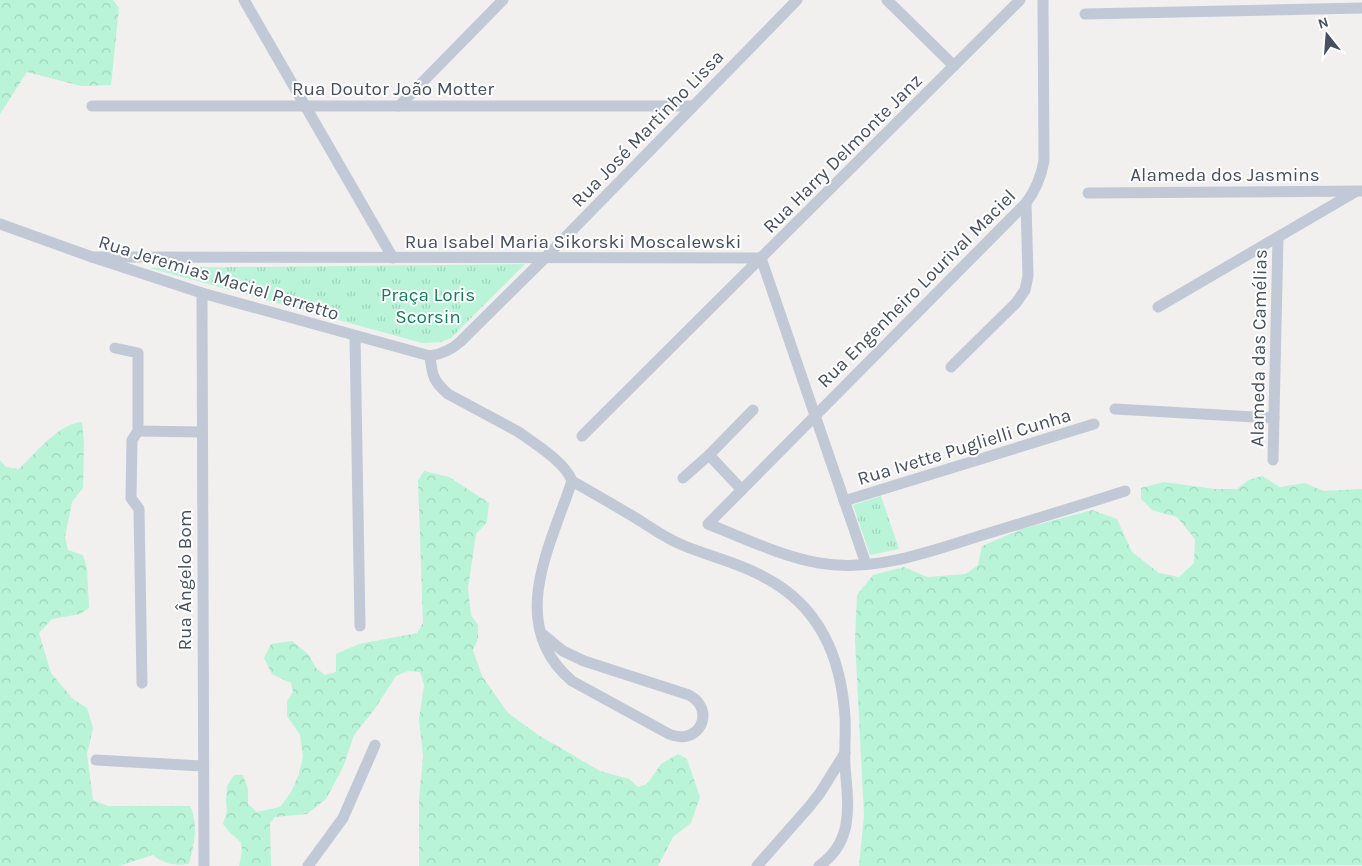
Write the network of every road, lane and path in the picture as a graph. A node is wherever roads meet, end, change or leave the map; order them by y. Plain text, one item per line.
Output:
1 (244, 0) edge
2 (503, 0) edge
3 (797, 0) edge
4 (887, 0) edge
5 (1020, 0) edge
6 (1042, 0) edge
7 (1362, 8) edge
8 (1085, 14) dead end
9 (954, 66) junction
10 (92, 106) dead end
11 (306, 106) junction
12 (399, 106) junction
13 (693, 106) junction
14 (1359, 191) edge
15 (1088, 193) dead end
16 (1026, 203) junction
17 (0, 224) edge
18 (1278, 237) junction
19 (92, 257) junction
20 (393, 258) junction
21 (545, 258) junction
22 (761, 258) junction
23 (202, 293) junction
24 (1158, 307) dead end
25 (354, 336) junction
26 (115, 348) dead end
27 (430, 356) junction
28 (951, 367) dead end
29 (1115, 409) dead end
30 (753, 410) dead end
31 (815, 416) junction
32 (1274, 418) junction
33 (1094, 424) dead end
34 (138, 431) junction
35 (201, 432) junction
36 (582, 436) dead end
37 (709, 455) junction
38 (1273, 460) dead end
39 (683, 478) dead end
40 (572, 481) junction
41 (742, 490) junction
42 (1125, 492) dead end
43 (844, 501) junction
44 (866, 564) junction
45 (360, 626) dead end
46 (541, 633) junction
47 (142, 683) dead end
48 (375, 745) dead end
49 (845, 753) junction
50 (96, 760) dead end
51 (202, 766) junction
52 (204, 866) edge
53 (308, 866) edge
54 (758, 866) edge
55 (819, 866) edge

1 - 11 street
2 - 12 street
3 - 13 street, Rua José Martinho Lissa
4 - 9 street
5 - 9 street, Rua Harry Delmonte Janz
6 - 16 street, Rua Engenheiro Lourival Maciel
7 - 8 street
9 - 22 street, Rua Harry Delmonte Janz
10 - 11 street, Rua Doutor João Motter
11 - 12 street, Rua Doutor João Motter
11 - 20 street
12 - 13 street, Rua Doutor João Motter
13 - 21 street, Rua José Martinho Lissa
14 - 15 street, Alameda dos Jasmins
14 - 18 street
16 - 28 street
16 - 31 street, Rua Engenheiro Lourival Maciel
17 - 19 street, Rua Jeremias Maciel Perretto
18 - 24 street
18 - 32 street, Alameda das Camélias
19 - 20 street, Rua Isabel Maria Sikorski Moscalewski
19 - 23 street, Rua Jeremias Maciel Perretto
20 - 21 street, Rua Isabel Maria Sikorski Moscalewski
21 - 22 street, Rua Isabel Maria Sikorski Moscalewski
21 - 27 street, Rua José Martinho Lissa
22 - 31 street, Rua Isabel Maria Sikorski Moscalewski
22 - 36 street, Rua Harry Delmonte Janz
23 - 25 street, Rua Jeremias Maciel Perretto
23 - 35 street, Rua Ângelo Bom
25 - 27 street, Rua Jeremias Maciel Perretto
25 - 45 street
26 - 34 street
27 - 40 street
29 - 32 street
30 - 37 street
31 - 41 street, Rua Engenheiro Lourival Maciel
31 - 43 street, Rua Isabel Maria Sikorski Moscalewski
32 - 38 street, Alameda das Camélias
33 - 43 street, Rua Ivette Puglielli Cunha
34 - 35 street
34 - 47 street
35 - 51 street, Rua Ângelo Bom
37 - 39 street
37 - 41 street
40 - 46 street
40 - 49 street
41 - 44 street, Rua Engenheiro Lourival Maciel
42 - 44 street
43 - 44 street, Rua Isabel Maria Sikorski Moscalewski
46 - 46 street
48 - 53 street
49 - 54 street
49 - 55 street
50 - 51 street
51 - 52 street, Rua Ângelo Bom

